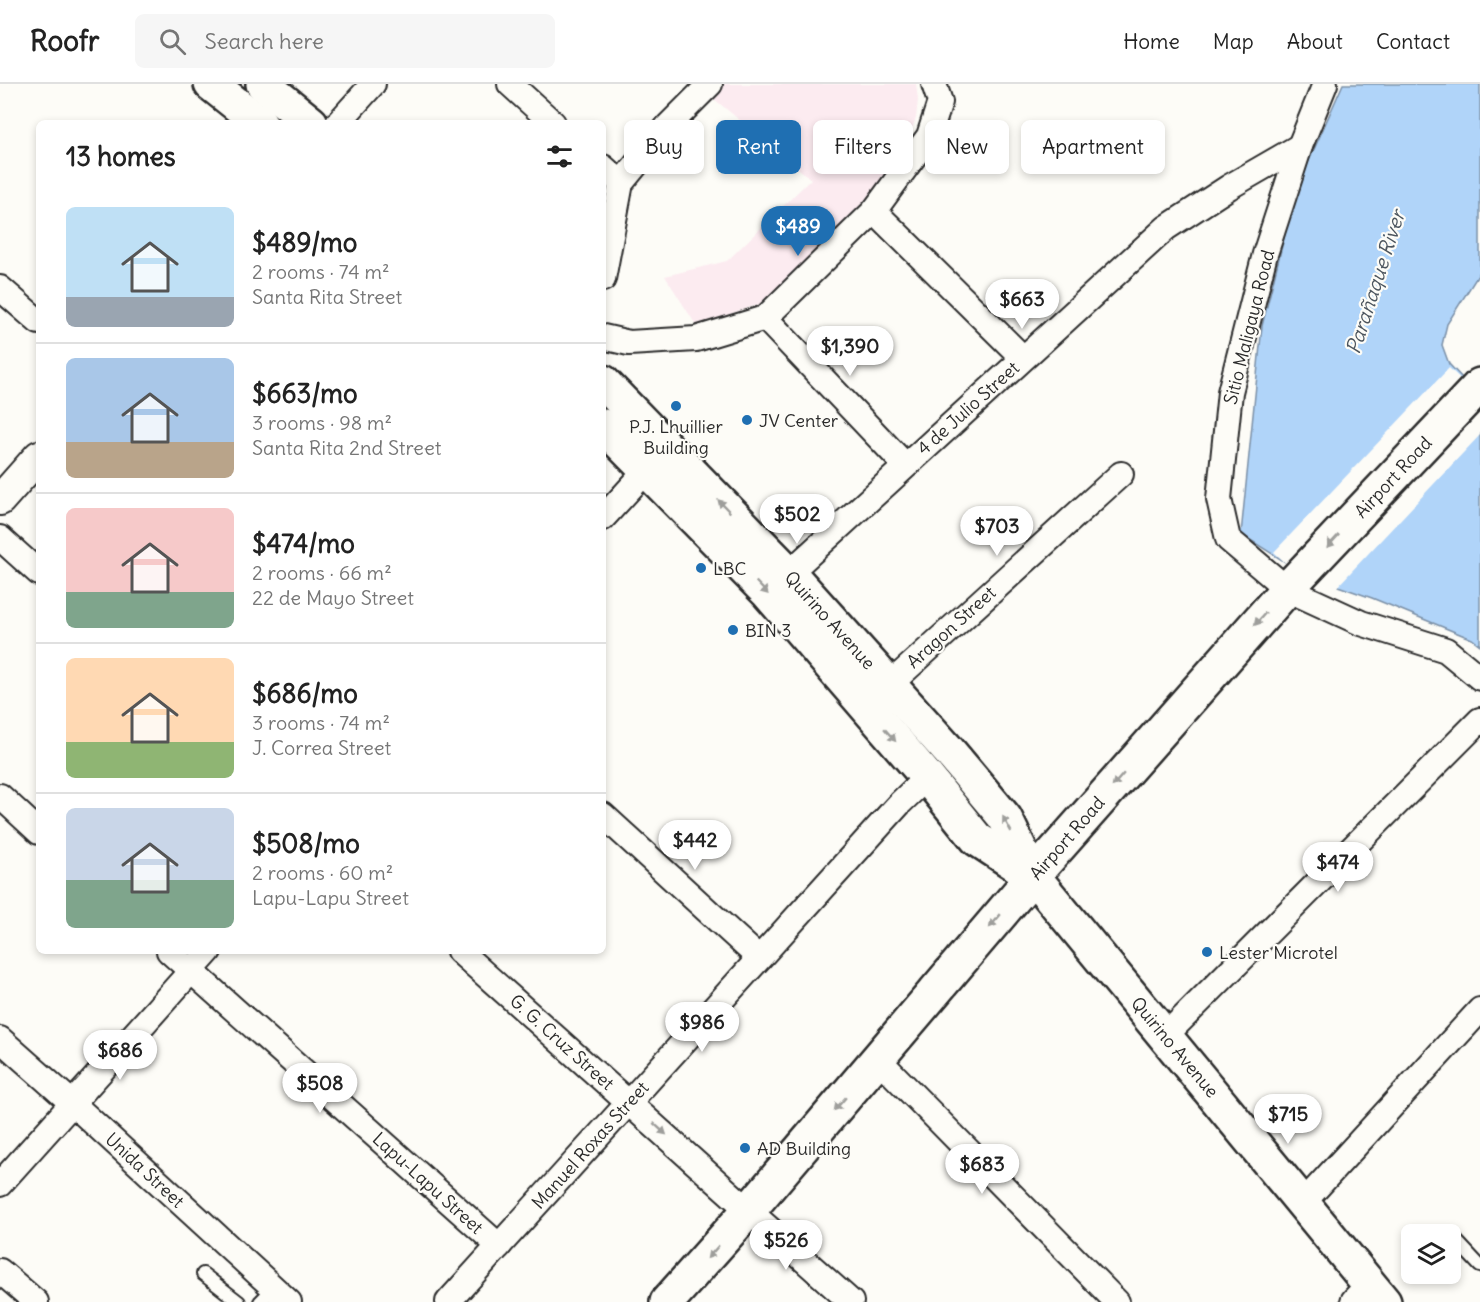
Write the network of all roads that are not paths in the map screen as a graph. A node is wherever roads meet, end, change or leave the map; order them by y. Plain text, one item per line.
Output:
1 (211, 84) edge
2 (264, 84) edge
3 (373, 84) edge
4 (510, 84) edge
5 (710, 84) edge
6 (934, 84) edge
7 (1325, 84) edge
8 (256, 120) edge
9 (307, 120) edge
10 (341, 120) edge
11 (551, 120) edge
12 (1300, 146) junction
13 (606, 170) edge
14 (621, 183) junction
15 (874, 211) junction
16 (606, 263) edge
17 (0, 288) edge
18 (765, 318) junction
19 (36, 319) edge
20 (606, 338) edge
21 (1023, 358) junction
22 (606, 385) edge
23 (1477, 388) edge
24 (606, 429) edge
25 (36, 459) edge
26 (905, 465) junction
27 (647, 470) junction
28 (1120, 474) dead end
29 (0, 500) edge
30 (606, 515) edge
31 (0, 538) edge
32 (36, 570) edge
33 (789, 573) junction
34 (1293, 582) junction
35 (1480, 678) edge
36 (889, 685) junction
37 (1480, 720) edge
38 (927, 777) junction
39 (0, 796) edge
40 (606, 818) edge
41 (36, 829) edge
42 (1033, 876) junction
43 (172, 954) edge
44 (206, 954) edge
45 (462, 954) edge
46 (759, 958) junction
47 (191, 971) junction
48 (1480, 1010) edge
49 (1166, 1035) junction
50 (0, 1039) edge
51 (878, 1059) junction
52 (629, 1102) junction
53 (72, 1103) junction
54 (0, 1184) edge
55 (1303, 1203) junction
56 (750, 1209) junction
57 (499, 1246) junction
58 (1461, 1246) edge
59 (1480, 1266) edge
60 (0, 1271) edge
61 (203, 1274) dead end
62 (274, 1297) edge
63 (1370, 1297) edge
64 (36, 1302) edge
65 (239, 1302) edge
66 (448, 1302) edge
67 (666, 1302) edge
68 (851, 1302) edge
69 (1117, 1302) edge

1 - 8 main road
2 - 9 main road
3 - 10 street
4 - 11 street
5 - 14 street
6 - 15 street
7 - 12 street, Sitio Maligaya Road
12 - 21 street, 4 de Julio Street
12 - 34 street, Sitio Maligaya Road
13 - 14 street
14 - 16 street
15 - 18 street
15 - 21 street
17 - 19 street
18 - 20 street
18 - 26 street
21 - 26 street, 4 de Julio Street
33 -> 22 main road, Quirino Avenue
23 -> 34 main road, Airport Road
24 - 27 main road, Quirino Avenue
25 - 29 street
26 - 33 street, 4 de Julio Street
27 - 30 street
27 -> 38 main road, Quirino Avenue
28 - 36 street, Aragon Street
31 - 32 street
33 - 36 main road, Quirino Avenue
34 - 35 street, Sitio Maligaya Road
34 -> 42 main road, Airport Road
42 -> 36 main road, Quirino Avenue
37 - 49 street
38 - 42 main road, Quirino Avenue
38 - 46 street, Manuel Roxas Street
39 - 41 street
40 - 46 street
42 - 49 main road, Quirino Avenue
42 -> 51 main road, Airport Road
43 - 47 street, Lapu-Lapu Street
44 - 47 street
45 - 52 street, G. G. Cruz Street
46 - 52 street, Manuel Roxas Street
47 - 53 street
47 - 57 street, Lapu-Lapu Street
48 - 55 street
49 - 55 main road, Quirino Avenue
50 - 53 street, Unida Street
51 -> 56 main road, Airport Road
51 - 69 street
52 -> 56 street, G. G. Cruz Street
52 - 57 street, Manuel Roxas Street
53 - 54 street
53 - 62 street, Unida Street
55 - 63 main road, Quirino Avenue
56 -> 67 main road, Airport Road
56 - 68 street, G. G. Cruz Street
57 - 66 street, Manuel Roxas Street
58 - 59 lane
60 - 64 street
61 - 65 lane

